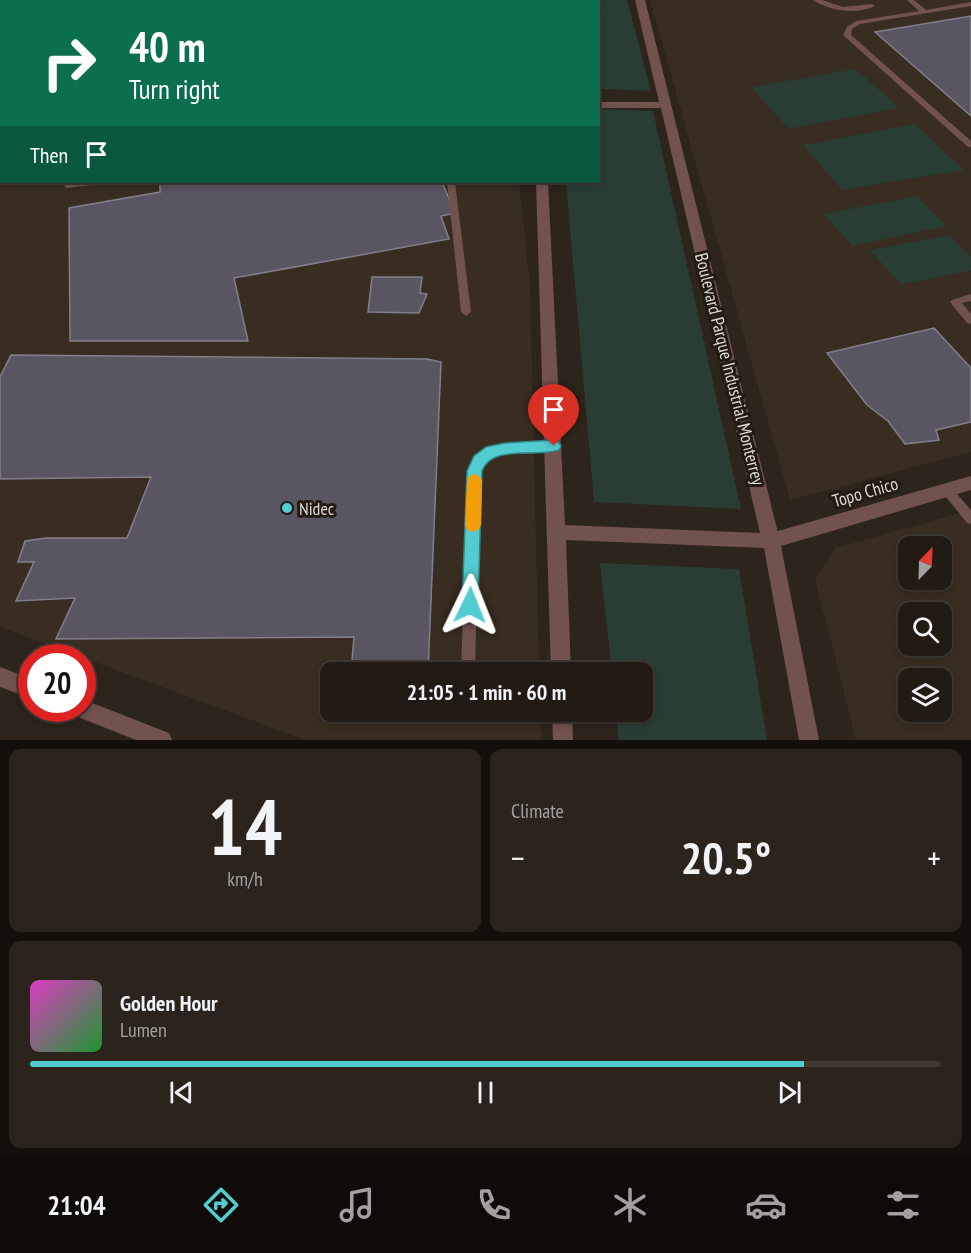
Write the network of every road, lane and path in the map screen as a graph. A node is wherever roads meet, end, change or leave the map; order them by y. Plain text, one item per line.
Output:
1 (640, 0) edge
2 (816, 0) edge
3 (864, 0) edge
4 (910, 0) edge
5 (971, 4) edge
6 (872, 6) junction
7 (925, 12) junction
8 (888, 17) junction
9 (600, 105) edge
10 (666, 105) junction
11 (971, 145) edge
12 (82, 183) edge
13 (451, 183) edge
14 (542, 183) edge
15 (70, 185) dead end
16 (971, 297) edge
17 (466, 312) dead end
18 (971, 320) edge
19 (554, 446) junction
20 (971, 483) edge
21 (946, 489) junction
22 (971, 519) edge
23 (556, 532) junction
24 (771, 541) junction
25 (468, 662) edge
26 (561, 662) edge
27 (0, 676) edge
28 (18, 683) edge
29 (96, 714) edge
30 (562, 722) edge
31 (162, 740) edge
32 (563, 740) edge
33 (809, 740) edge

1 - 10 street, Boulevard Parque Industrial Monterrey
2 - 6 lane
3 - 6 lane
4 - 7 lane
5 - 7 lane
6 - 8 lane
7 - 8 lane
8 - 11 lane
9 - 10 street
10 - 24 street, Boulevard Parque Industrial Monterrey
12 - 15 street
13 - 17 lane
14 - 19 street
16 - 18 lane
19 - 23 street
19 - 25 lane
20 - 21 street, Topo Chico
21 - 22 lane
21 - 24 street, Topo Chico
23 - 24 street, Topo Chico
23 - 26 street
24 - 33 street, Boulevard Parque Industrial Monterrey
27 - 28 street
29 - 31 street
30 - 32 street

